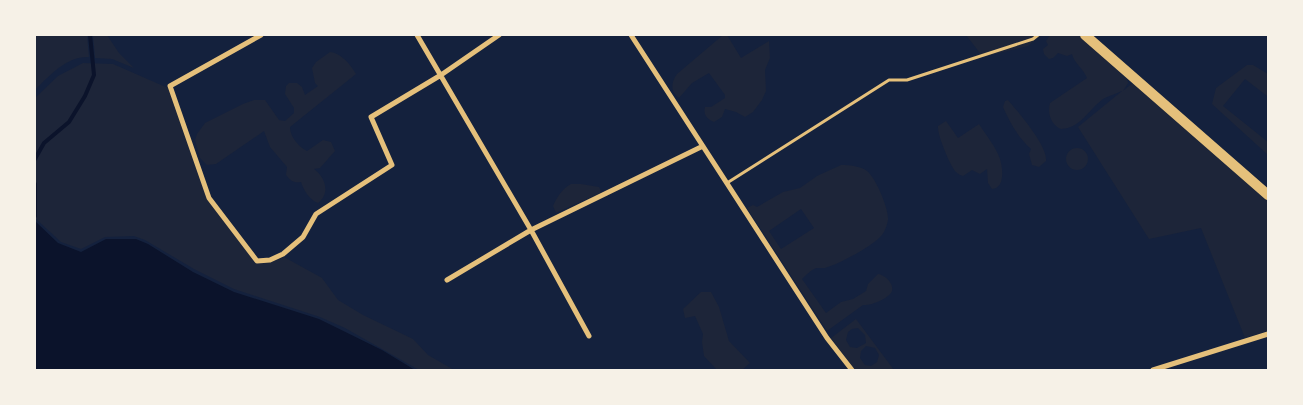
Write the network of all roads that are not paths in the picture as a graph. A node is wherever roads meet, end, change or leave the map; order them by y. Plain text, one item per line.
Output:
1 (261, 35) edge
2 (417, 35) edge
3 (499, 35) edge
4 (631, 35) edge
5 (1038, 35) edge
6 (1084, 35) edge
7 (441, 75) junction
8 (703, 146) junction
9 (727, 183) junction
10 (1268, 195) edge
11 (531, 230) junction
12 (447, 280) dead end
13 (1268, 334) edge
14 (589, 336) dead end
15 (852, 370) edge
16 (1153, 370) edge

1 - 7 street
2 - 7 street
3 - 7 street
4 - 8 street
5 - 9 lane
6 - 10 highway
7 - 11 street
8 - 9 street
8 - 11 street
9 - 15 street
11 - 12 street
11 - 14 street
13 - 16 street

